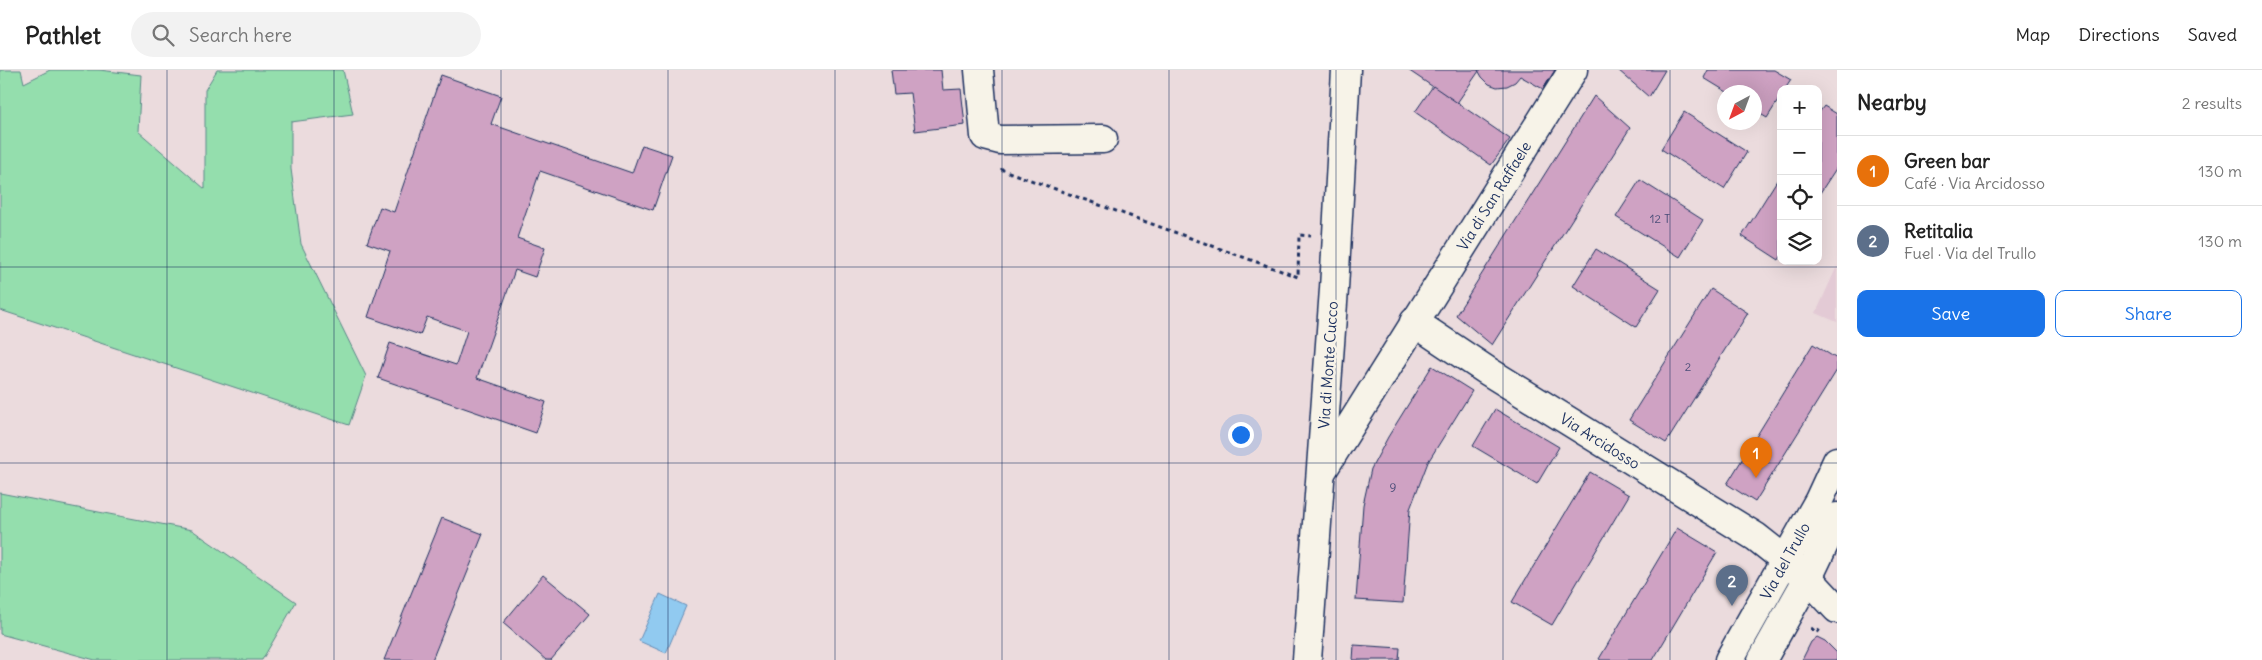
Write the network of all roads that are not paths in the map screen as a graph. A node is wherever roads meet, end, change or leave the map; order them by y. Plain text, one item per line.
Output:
1 (979, 70) edge
2 (1346, 70) edge
3 (1573, 70) edge
4 (1104, 139) dead end
5 (1414, 322) junction
6 (1837, 461) edge
7 (1320, 474) junction
8 (1837, 517) edge
9 (1786, 560) junction
10 (1808, 578) junction
11 (1829, 618) edge
12 (1307, 660) edge
13 (1729, 660) edge
14 (1762, 660) edge

1 - 4 street
2 - 7 street, Via di Monte Cucco
3 - 5 street, Via di San Raffaele
5 - 7 street, Via di San Raffaele
5 - 9 street, Via Arcidosso
6 - 9 street, Via del Trullo
7 - 12 street, Via di Monte Cucco
8 - 10 street, Via del Trullo
9 - 10 street, Via Arcidosso
9 - 13 street, Via del Trullo
10 - 11 street, Via Arcidosso
10 - 14 street, Via del Trullo

